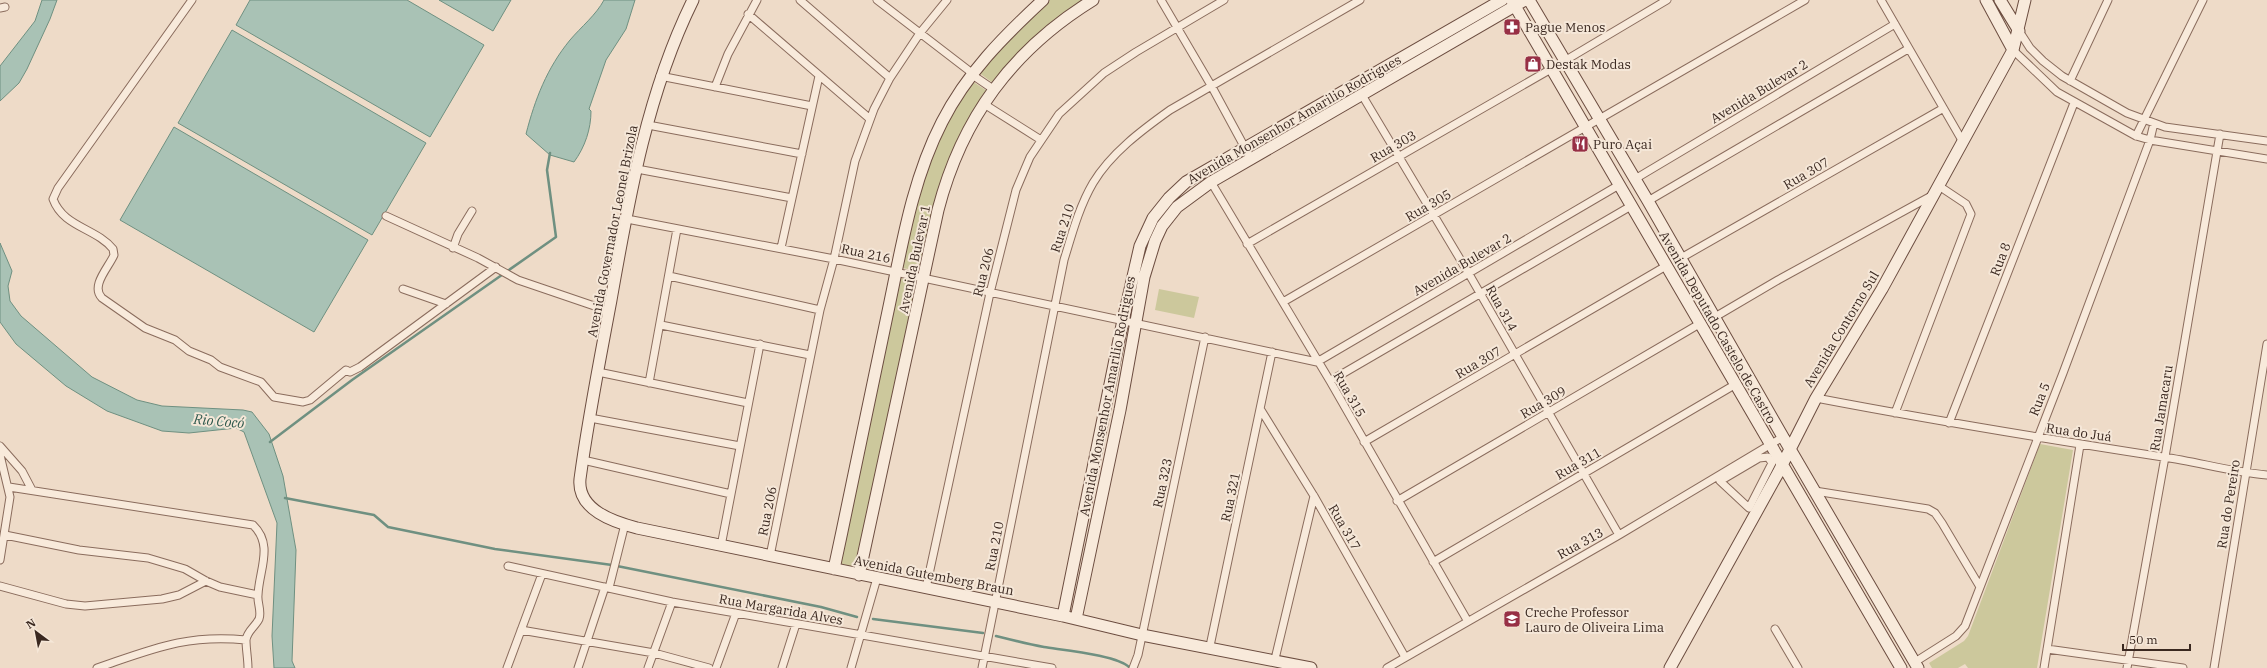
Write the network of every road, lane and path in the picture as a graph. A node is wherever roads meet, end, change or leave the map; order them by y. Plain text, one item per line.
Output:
1 (192, 0) edge
2 (693, 0) edge
3 (757, 0) edge
4 (800, 0) edge
5 (877, 0) edge
6 (947, 0) edge
7 (1043, 0) edge
8 (1092, 0) edge
9 (1161, 0) edge
10 (1224, 0) edge
11 (1360, 0) edge
12 (1502, 0) edge
13 (1526, 0) edge
14 (1529, 0) edge
15 (1668, 0) edge
16 (1805, 0) edge
17 (1881, 0) edge
18 (1986, 0) edge
19 (2000, 0) edge
20 (2025, 0) edge
21 (2108, 0) edge
22 (2203, 0) edge
23 (1513, 3) edge
24 (748, 14) junction
25 (1895, 24) junction
26 (1177, 28) junction
27 (2019, 31) junction
28 (920, 33) junction
29 (1908, 49) junction
30 (2013, 50) junction
31 (1566, 60) junction
32 (1551, 69) junction
33 (972, 73) junction
34 (660, 76) junction
35 (820, 76) junction
36 (890, 78) junction
37 (2070, 81) junction
38 (715, 87) junction
39 (1212, 87) junction
40 (993, 89) junction
41 (1362, 95) junction
42 (2074, 103) junction
43 (984, 104) junction
44 (812, 106) junction
45 (1942, 109) junction
46 (870, 119) junction
47 (1600, 120) junction
48 (2144, 120) junction
49 (2154, 123) junction
50 (648, 125) junction
51 (1585, 128) junction
52 (2220, 134) junction
53 (2136, 136) junction
54 (1040, 140) junction
55 (2150, 140) junction
56 (2267, 141) edge
57 (1962, 142) junction
58 (1245, 147) junction
59 (2216, 152) junction
60 (802, 154) junction
61 (1399, 157) junction
62 (1251, 158) junction
63 (2267, 159) edge
64 (637, 169) junction
65 (1635, 179) junction
66 (1211, 182) junction
67 (1619, 185) junction
68 (1936, 191) junction
69 (792, 198) junction
70 (1648, 201) junction
71 (1631, 206) junction
72 (472, 211) dead end
73 (1433, 215) junction
74 (386, 216) dead end
75 (627, 219) junction
76 (677, 229) junction
77 (1247, 244) junction
78 (453, 248) junction
79 (781, 248) junction
80 (1681, 258) junction
81 (834, 259) junction
82 (1666, 266) junction
83 (496, 267) junction
84 (896, 272) junction
85 (1469, 274) junction
86 (669, 276) junction
87 (924, 278) junction
88 (403, 289) dead end
89 (990, 293) junction
90 (1481, 295) junction
91 (1283, 302) junction
92 (446, 304) junction
93 (1053, 307) junction
94 (820, 310) junction
95 (609, 311) junction
96 (1715, 317) junction
97 (1122, 320) junction
98 (1136, 323) junction
99 (1701, 323) junction
100 (661, 325) junction
101 (1205, 337) junction
102 (760, 344) junction
103 (2267, 344) edge
104 (1272, 352) junction
105 (810, 355) junction
106 (1514, 355) junction
107 (1317, 362) junction
108 (598, 372) junction
109 (1330, 381) junction
110 (649, 383) junction
111 (1736, 384) junction
112 (1816, 398) junction
113 (748, 403) junction
114 (1261, 410) junction
115 (1548, 413) junction
116 (1895, 413) junction
117 (590, 418) junction
118 (1949, 423) junction
119 (1783, 437) junction
120 (2036, 438) junction
121 (1364, 442) junction
122 (1770, 444) junction
123 (2080, 445) junction
124 (0, 446) edge
125 (740, 446) junction
126 (1790, 450) junction
127 (0, 455) edge
128 (2165, 457) junction
129 (583, 460) junction
130 (1782, 465) junction
131 (2246, 473) junction
132 (580, 474) joint
133 (1582, 475) junction
134 (2267, 475) edge
135 (9, 487) junction
136 (32, 490) junction
137 (1815, 491) junction
138 (731, 494) junction
139 (1314, 496) junction
140 (1398, 501) junction
141 (1746, 505) joint
142 (625, 524) junction
143 (5, 535) junction
144 (1619, 535) junction
145 (720, 546) junction
146 (770, 556) junction
147 (0, 560) edge
148 (1432, 562) junction
149 (508, 566) dead end
150 (834, 570) junction
151 (542, 574) junction
152 (859, 575) junction
153 (877, 578) junction
154 (206, 582) junction
155 (0, 586) edge
156 (607, 587) junction
157 (1980, 587) junction
158 (926, 588) junction
159 (258, 595) junction
160 (672, 602) junction
161 (995, 602) junction
162 (736, 613) junction
163 (1063, 616) junction
164 (1076, 619) junction
165 (1467, 620) junction
166 (796, 624) junction
167 (1775, 629) dead end
168 (521, 630) junction
169 (1142, 635) junction
170 (862, 636) junction
171 (246, 640) junction
172 (587, 642) junction
173 (1210, 646) junction
174 (2047, 649) junction
175 (654, 653) junction
176 (985, 656) junction
177 (1405, 657) junction
178 (1275, 659) junction
179 (2128, 664) edge
180 (1917, 665) edge
181 (1673, 667) edge
182 (97, 668) edge
183 (248, 668) edge
184 (507, 668) edge
185 (578, 668) edge
186 (648, 668) edge
187 (709, 668) edge
188 (716, 668) edge
189 (782, 668) edge
190 (851, 668) edge
191 (982, 668) edge
192 (1052, 668) edge
193 (1133, 668) edge
194 (1311, 668) edge
195 (1387, 668) edge
196 (1798, 668) edge
197 (1901, 668) edge
198 (2044, 668) edge
199 (2183, 668) edge
200 (2214, 668) edge

1 - 92 street
2 - 34 street, Avenida Governador Leonel Brizola
3 - 24 street
4 - 36 street
5 - 28 street
6 - 28 street, Rua 206
7 - 33 street, Avenida Bulevar 1
8 - 40 street, Avenida Bulevar 1
9 - 26 street
10 - 26 street, Rua 206
11 - 39 street, Rua 210
12 - 58 street, Avenida Monsenhor Amarilio Rodrigues
13 - 23 street, Avenida Monsenhor Amarilio Rodrigues
14 - 31 street, Avenida Deputado Castelo de Castro
15 - 31 street
16 - 47 street
17 - 25 street
18 - 30 street
19 - 27 street
20 - 27 street, Avenida Contorno Sul
21 - 37 street
22 - 48 street
23 - 32 street, Avenida Deputado Castelo de Castro
23 - 41 street, Avenida Monsenhor Amarilio Rodrigues
24 - 35 street
24 - 38 street
25 - 29 street
25 - 65 street, Avenida Bulevar 2
26 - 39 street
26 - 54 street, Rua 206
27 - 30 street, Avenida Contorno Sul
27 - 37 street
28 - 33 street
28 - 36 street, Rua 206
29 - 45 street
29 - 70 street
30 - 42 street
30 - 57 street, Avenida Contorno Sul
31 - 47 street, Avenida Deputado Castelo de Castro
32 - 51 street, Avenida Deputado Castelo de Castro
32 - 61 street, Rua 303
33 - 40 street
33 - 84 street, Avenida Bulevar 1
34 - 38 street
34 - 50 street, Avenida Governador Leonel Brizola
35 - 44 street
35 - 46 street
36 - 46 street, Rua 206
37 - 48 street
38 - 44 street
39 - 58 street
39 - 93 street, Rua 210
40 - 43 street, Avenida Bulevar 1
41 - 61 street, Rua 314
41 - 62 street, Avenida Monsenhor Amarilio Rodrigues
42 - 53 street
42 - 118 street, Rua 8
43 - 54 street
43 - 87 street, Avenida Bulevar 1
44 - 60 street
45 - 57 street
45 - 80 street, Rua 307
46 - 81 street, Rua 206
47 - 51 street, Rua 305
47 - 65 street, Avenida Deputado Castelo de Castro
48 - 49 street
48 - 53 street
49 - 52 street
49 - 55 street, Rua 5
50 - 60 street
50 - 64 street, Avenida Governador Leonel Brizola
51 - 67 street, Avenida Deputado Castelo de Castro
51 - 73 street, Rua 305
52 - 56 street
52 - 59 street, Rua Jamacaru
53 - 55 street
54 - 89 street, Rua 206
55 - 59 street
55 - 120 street, Rua 5
57 - 68 street, Avenida Contorno Sul
58 - 62 street
58 - 97 street, Avenida Monsenhor Amarilio Rodrigues
59 - 63 street
59 - 128 street, Rua Jamacaru
60 - 69 street
61 - 73 street, Rua 314
61 - 77 street, Rua 303
62 - 66 street, Avenida Monsenhor Amarilio Rodrigues
64 - 69 street
64 - 75 street, Avenida Governador Leonel Brizola
65 - 70 street, Avenida Deputado Castelo de Castro
66 - 77 street, Rua 315
66 - 98 street, Avenida Monsenhor Amarilio Rodrigues
67 - 71 street, Avenida Deputado Castelo de Castro
67 - 85 street, Avenida Bulevar 2
68 - 96 street
68 - 112 street, Avenida Contorno Sul
68 - 116 street
69 - 79 street
70 - 80 street, Avenida Deputado Castelo de Castro
71 - 82 street, Avenida Deputado Castelo de Castro
71 - 90 street
72 - 78 street
73 - 85 street, Rua 314
73 - 91 street, Rua 305
74 - 78 street
75 - 76 street, Rua 216
75 - 95 street, Avenida Governador Leonel Brizola
76 - 79 street, Rua 216
76 - 86 street
77 - 91 street, Rua 315
78 - 83 street
79 - 81 street, Rua 216
80 - 96 street, Avenida Deputado Castelo de Castro
81 - 84 street, Rua 216
81 - 94 street, Rua 206
82 - 99 street, Avenida Deputado Castelo de Castro
82 - 106 street, Rua 307
83 - 92 street
83 - 95 street
84 - 87 street, Rua 216
84 - 150 street, Avenida Bulevar 1
85 - 90 street, Rua 314
85 - 107 street, Avenida Bulevar 2
86 - 94 street
86 - 100 street
87 - 89 street, Rua 216
87 - 152 street, Avenida Bulevar 1
88 - 92 street
89 - 93 street, Rua 216
89 - 158 street, Rua 206
90 - 106 street, Rua 314
90 - 109 street
91 - 107 street, Rua 315
93 - 97 street, Rua 216
93 - 161 street, Rua 210
94 - 105 street, Rua 206
95 - 108 street, Avenida Governador Leonel Brizola
96 - 119 street, Avenida Deputado Castelo de Castro
97 - 98 street, Rua 216
97 - 163 street, Avenida Monsenhor Amarilio Rodrigues
98 - 101 street, Rua 216
98 - 164 street, Avenida Monsenhor Amarilio Rodrigues
99 - 111 street, Avenida Deputado Castelo de Castro
99 - 115 street, Rua 309
100 - 102 street
100 - 110 street
101 - 104 street, Rua 216
101 - 169 street, Rua 323
102 - 105 street
102 - 113 street
103 - 131 street, Rua do Pereiro
104 - 107 street, Rua 216
104 - 114 street, Rua 321
105 - 146 street, Rua 206
106 - 115 street, Rua 314
106 - 121 street, Rua 307
107 - 109 street, Rua 315
108 - 110 street
108 - 117 street, Avenida Governador Leonel Brizola
109 - 121 street, Rua 315
110 - 113 street
111 - 122 street, Avenida Deputado Castelo de Castro
111 - 133 street, Rua 311
112 - 116 street, Rua do Juá
112 - 126 street, Avenida Contorno Sul
113 - 125 street
114 - 139 street, Rua 317
114 - 173 street, Rua 321
115 - 133 street, Rua 314
115 - 140 street, Rua 309
116 - 118 street, Rua do Juá
117 - 125 street
117 - 129 street, Avenida Governador Leonel Brizola
118 - 120 street, Rua do Juá
119 - 122 street, Rua 313
119 - 126 street, Avenida Deputado Castelo de Castro
120 - 123 street, Rua do Juá
120 - 157 street, Rua 5
121 - 140 street, Rua 315
122 - 130 street, Avenida Deputado Castelo de Castro
122 - 144 street, Rua 313
123 - 128 street, Rua do Juá
123 - 174 street
124 - 136 street
125 - 138 street
126 - 130 street, Avenida Contorno Sul
126 - 137 street, Avenida Deputado Castelo de Castro
127 - 135 street
128 - 131 street, Rua do Juá
128 - 179 street, Rua Jamacaru
129 - 132 street, Avenida Governador Leonel Brizola
129 - 138 street
130 - 181 street, Avenida Contorno Sul
130 - 197 street, Avenida Deputado Castelo de Castro
131 - 134 street, Rua do Juá
131 - 200 street, Rua do Pereiro
132 - 142 street, Avenida Gutemberg Braun
133 - 144 street, Rua 314
133 - 148 street, Rua 311
135 - 136 street
135 - 143 street
136 - 159 street
137 - 157 street
137 - 180 street, Avenida Deputado Castelo de Castro
138 - 145 street
139 - 177 street, Rua 317
139 - 178 street
140 - 148 street, Rua 315
141 - 141 street
142 - 145 street, Avenida Gutemberg Braun
142 - 156 street
143 - 147 street
143 - 154 street
144 - 165 street, Rua 313
145 - 146 street, Avenida Gutemberg Braun
146 - 150 street, Avenida Gutemberg Braun
148 - 165 street, Rua 315
149 - 151 street, Rua Margarida Alves
150 - 152 street, Avenida Gutemberg Braun
151 - 156 street, Rua Margarida Alves
151 - 168 street
152 - 153 street, Avenida Gutemberg Braun
153 - 158 street, Avenida Gutemberg Braun
153 - 170 street
154 - 155 street
154 - 159 street
156 - 160 street, Rua Margarida Alves
156 - 172 street
157 - 180 street, Rua 5
158 - 161 street, Avenida Gutemberg Braun
159 - 171 street
160 - 162 street, Rua Margarida Alves
160 - 175 street
161 - 163 street, Avenida Gutemberg Braun
161 - 176 street, Rua 210
162 - 166 street, Rua Margarida Alves
162 - 188 street
163 - 164 street, Avenida Gutemberg Braun
164 - 169 street, Avenida Gutemberg Braun
165 - 177 street, Rua 313
166 - 170 street, Rua Margarida Alves
166 - 189 street
167 - 196 street
168 - 172 street
168 - 184 street
169 - 173 street, Avenida Gutemberg Braun
169 - 193 street, Rua 323
170 - 176 street, Rua Margarida Alves
170 - 190 street
171 - 182 street
171 - 183 street
172 - 175 street
172 - 185 street
173 - 178 street, Avenida Gutemberg Braun
174 - 179 street
174 - 198 street
175 - 186 street
175 - 187 street
176 - 191 street, Rua 210
176 - 192 street, Rua Margarida Alves
177 - 195 street, Rua 313
178 - 194 street, Avenida Gutemberg Braun
179 - 199 street

